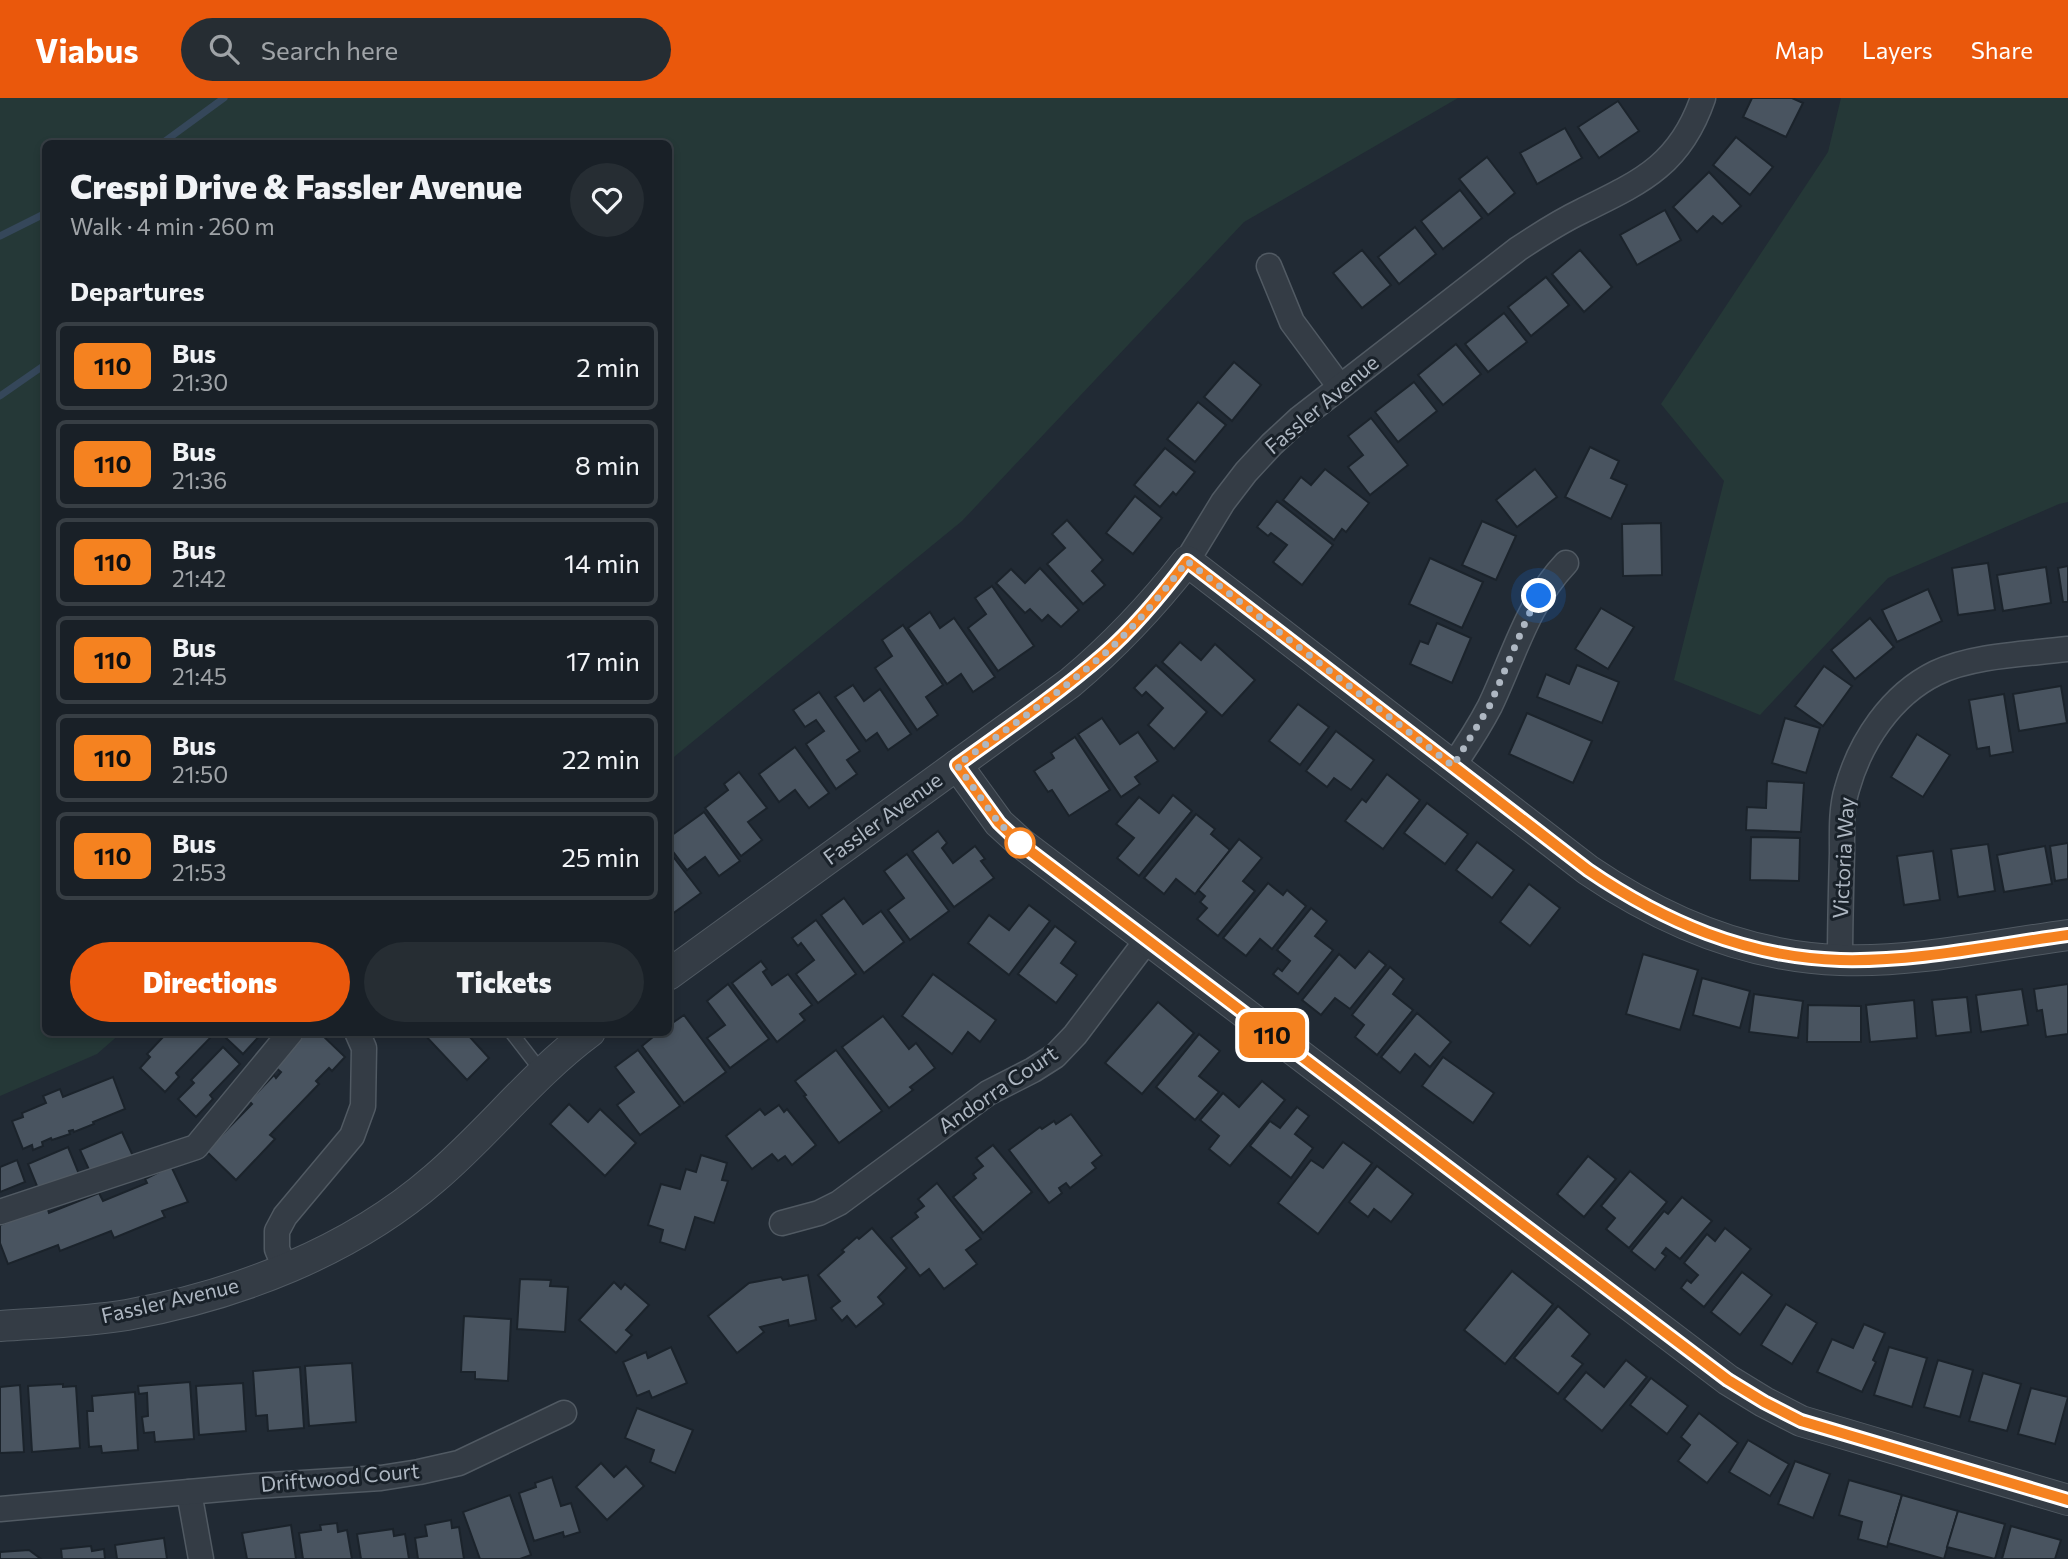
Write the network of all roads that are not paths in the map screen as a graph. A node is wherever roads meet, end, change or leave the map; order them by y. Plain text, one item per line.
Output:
1 (1703, 98) edge
2 (1269, 266) dead end
3 (1340, 387) junction
4 (1187, 561) junction
5 (1566, 563) dead end
6 (2068, 649) edge
7 (957, 765) junction
8 (1453, 766) junction
9 (2068, 935) edge
10 (1147, 940) junction
11 (1840, 960) junction
12 (672, 972) edge
13 (288, 1036) edge
14 (359, 1036) edge
15 (514, 1036) edge
16 (585, 1036) edge
17 (542, 1072) junction
18 (0, 1212) edge
19 (782, 1223) dead end
20 (285, 1268) junction
21 (0, 1326) edge
22 (564, 1413) dead end
23 (189, 1492) junction
24 (2068, 1500) edge
25 (0, 1509) edge
26 (201, 1559) edge

1 - 3 street, Fassler Avenue
2 - 3 street
3 - 4 street, Fassler Avenue
4 - 7 street, Fassler Avenue
4 - 8 street
5 - 8 street
6 - 11 street, Victoria Way
7 - 10 street
7 - 12 street, Fassler Avenue
8 - 11 street
9 - 11 street
10 - 19 street, Andorra Court
10 - 24 street
13 - 18 street
14 - 20 street
15 - 17 lane
16 - 17 street, Fassler Avenue
17 - 20 street, Fassler Avenue
20 - 21 street, Fassler Avenue
22 - 23 street, Driftwood Court
23 - 25 street, Driftwood Court
23 - 26 street

